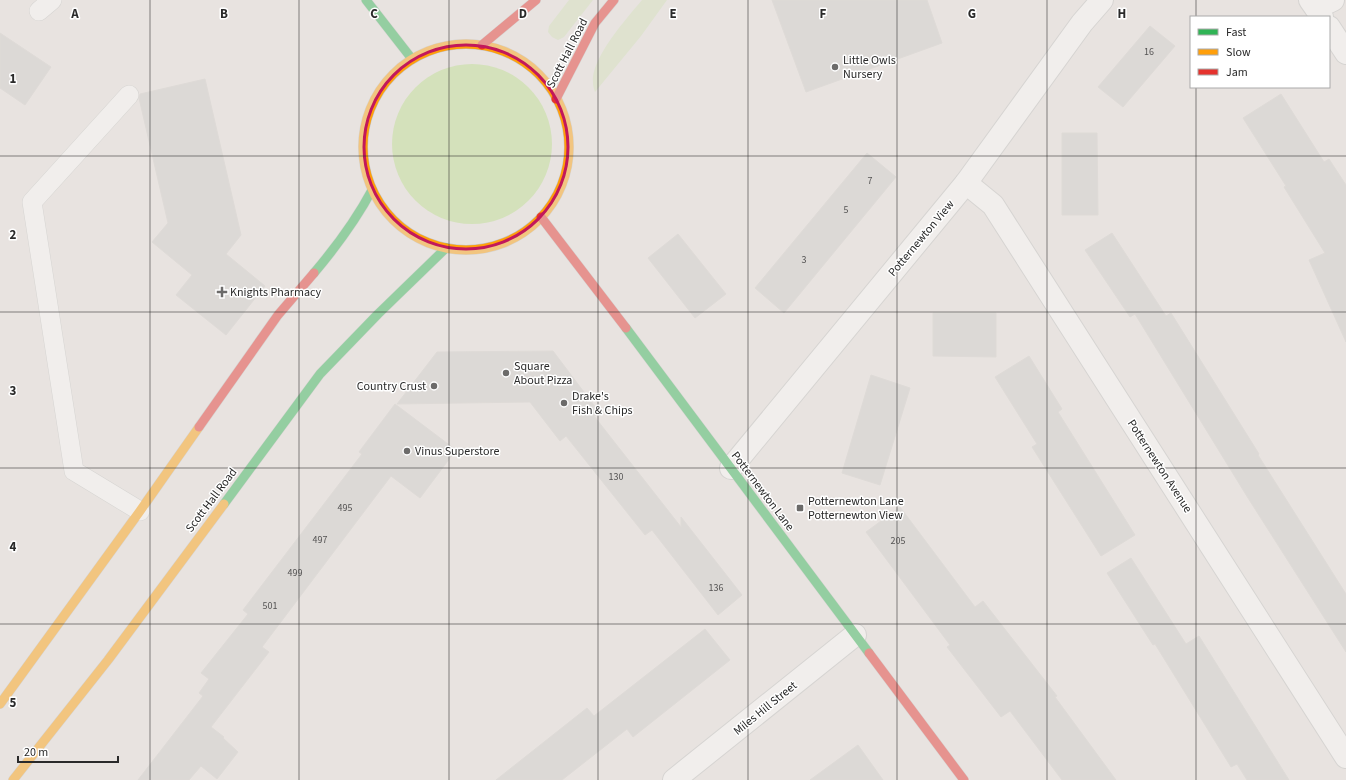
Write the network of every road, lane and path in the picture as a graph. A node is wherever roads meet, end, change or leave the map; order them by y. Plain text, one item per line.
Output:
1 (366, 0) edge
2 (536, 0) edge
3 (614, 0) edge
4 (1102, 0) edge
5 (1330, 29) edge
6 (482, 45) junction
7 (1346, 53) edge
8 (412, 59) junction
9 (129, 95) dead end
10 (556, 99) junction
11 (966, 183) junction
12 (372, 190) junction
13 (541, 217) junction
14 (446, 248) junction
15 (731, 468) junction
16 (140, 511) junction
17 (855, 635) junction
18 (0, 704) edge
19 (1346, 757) edge
20 (13, 780) edge
21 (674, 780) edge
22 (964, 780) edge

1 - 8 main road
2 - 6 main road
3 - 10 main road, Scott Hall Road
4 - 11 street, Potternewton View
5 - 7 street
6 - 8 main road
6 - 10 main road
8 - 12 main road
9 - 16 lane
10 - 13 main road
11 - 15 street, Potternewton View
11 - 19 street, Potternewton Avenue
12 - 14 main road
12 - 16 main road
13 - 14 main road
13 - 15 main road, Potternewton Lane
14 - 20 main road, Scott Hall Road
15 - 17 main road, Potternewton Lane
16 - 18 main road
17 - 21 street, Miles Hill Street
17 - 22 main road, Potternewton Lane

